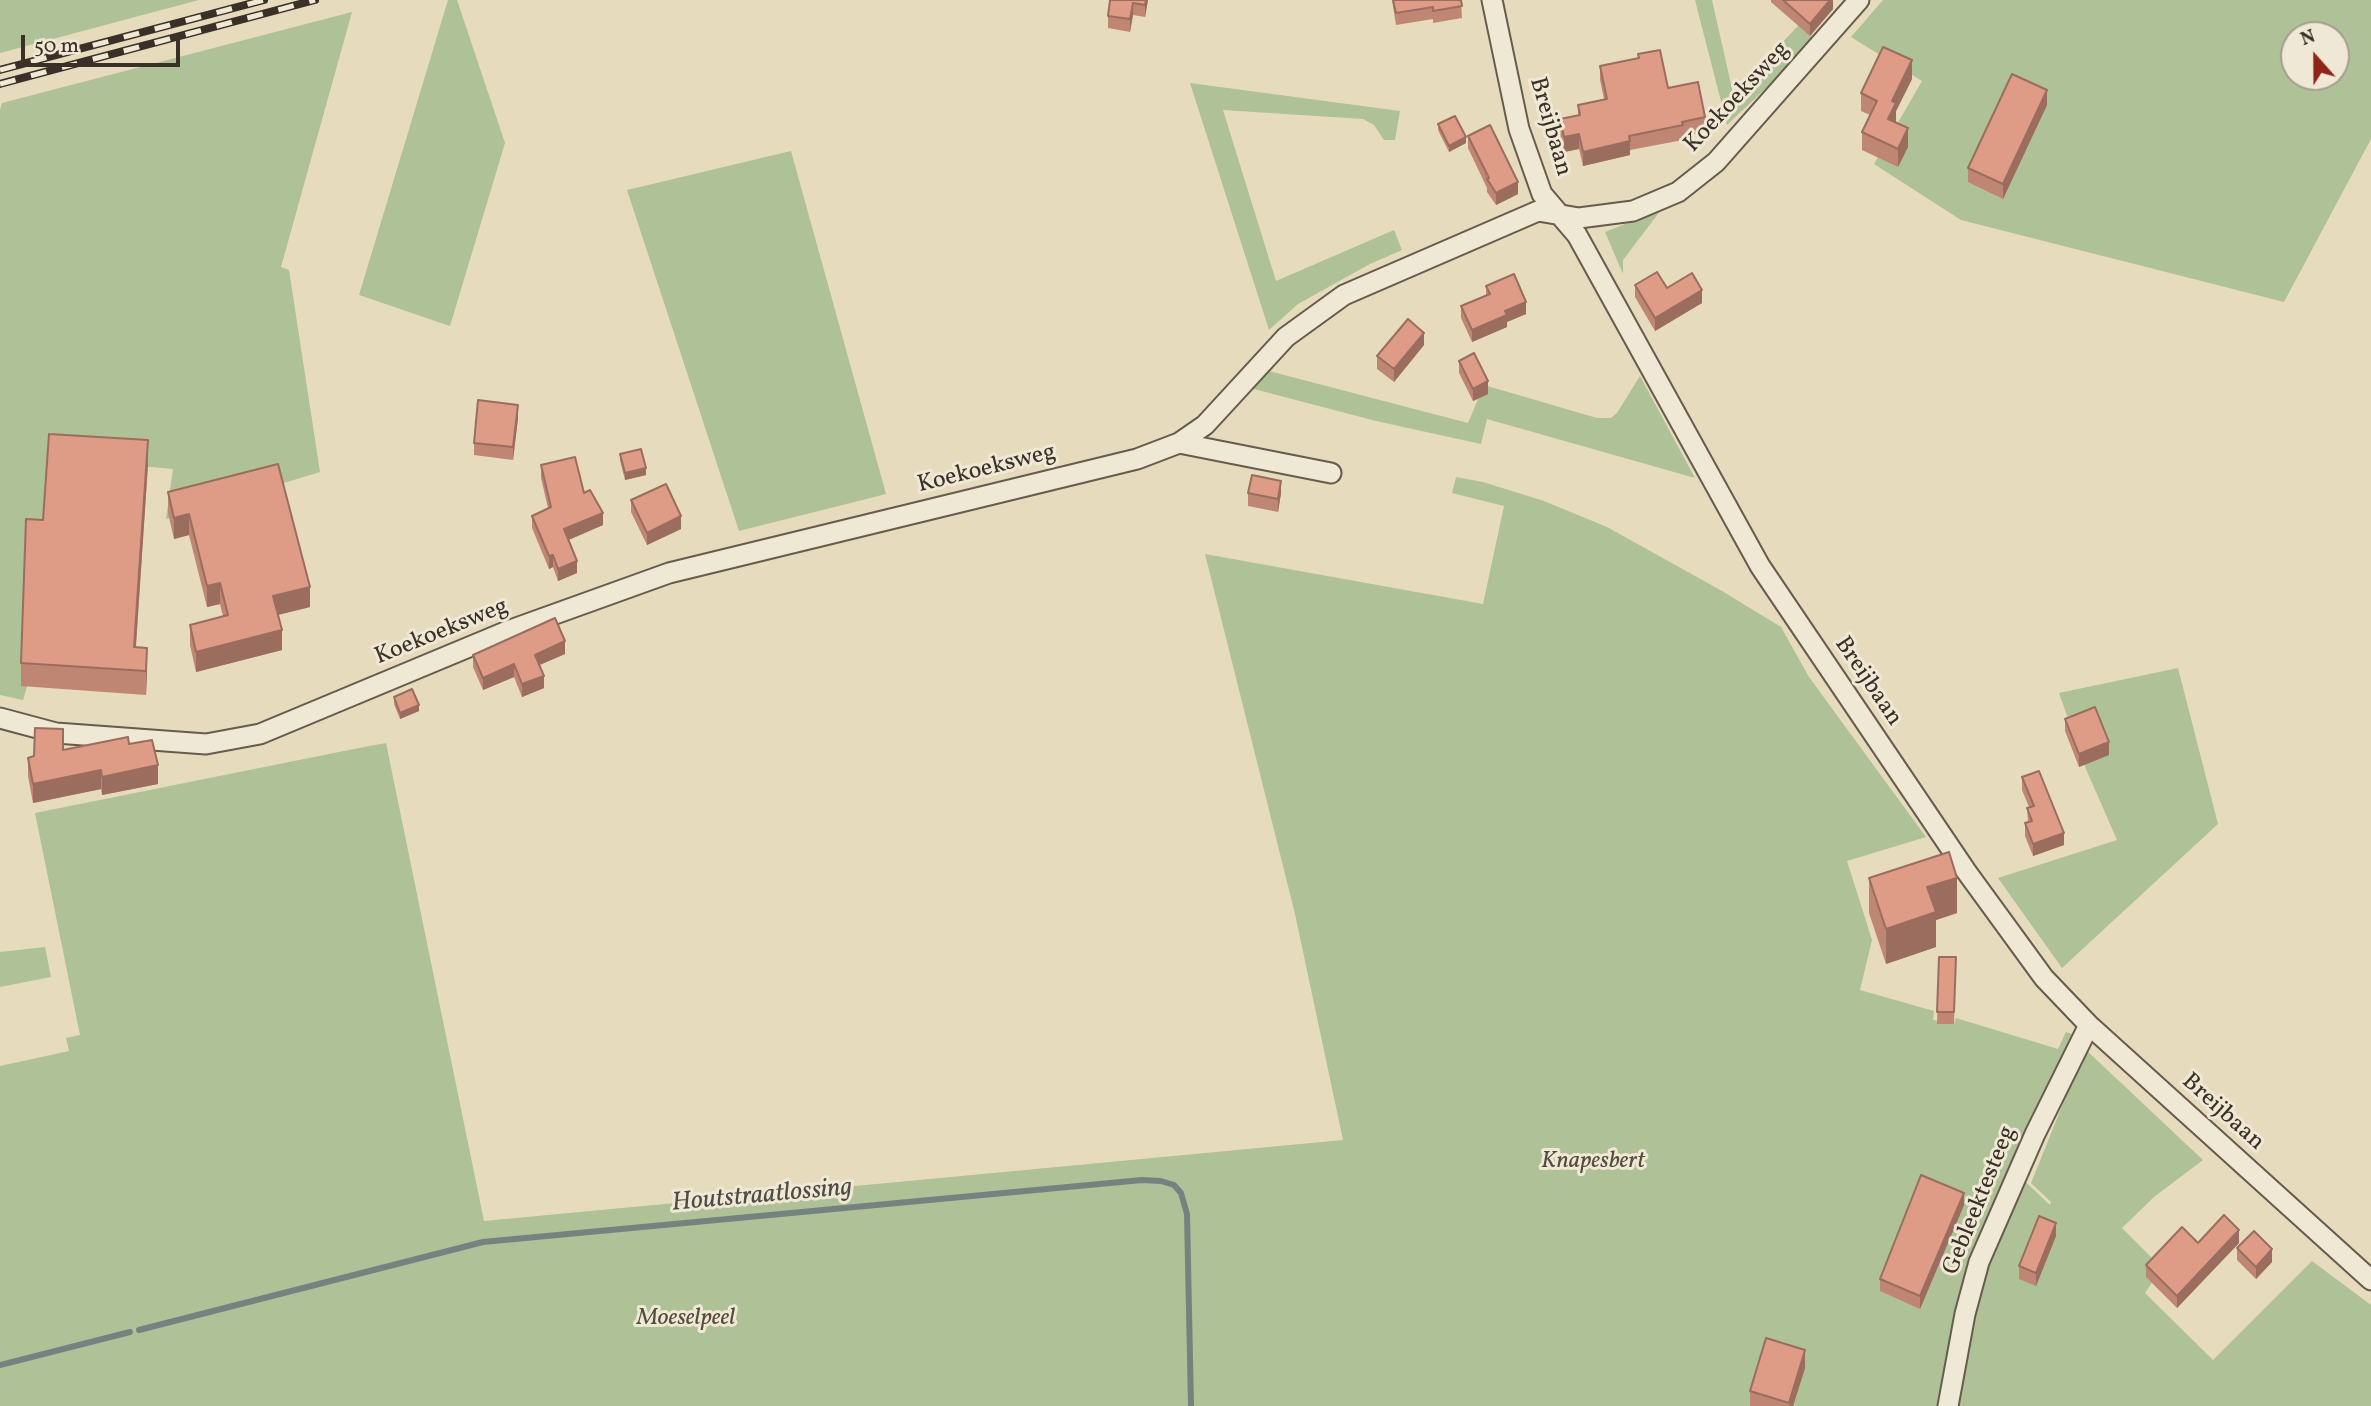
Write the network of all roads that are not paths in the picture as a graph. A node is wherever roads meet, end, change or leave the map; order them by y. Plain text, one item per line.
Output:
1 (1492, 0) edge
2 (1859, 0) edge
3 (1558, 214) junction
4 (1179, 443) junction
5 (1331, 472) dead end
6 (0, 718) edge
7 (2089, 1025) junction
8 (2371, 1280) edge
9 (1948, 1406) edge

1 - 3 street, Breijbaan
2 - 3 street, Koekoeksweg
3 - 4 street, Koekoeksweg
3 - 7 street, Breijbaan
4 - 5 street
4 - 6 street, Koekoeksweg
7 - 8 street, Breijbaan
7 - 9 street, Gebleektesteeg

